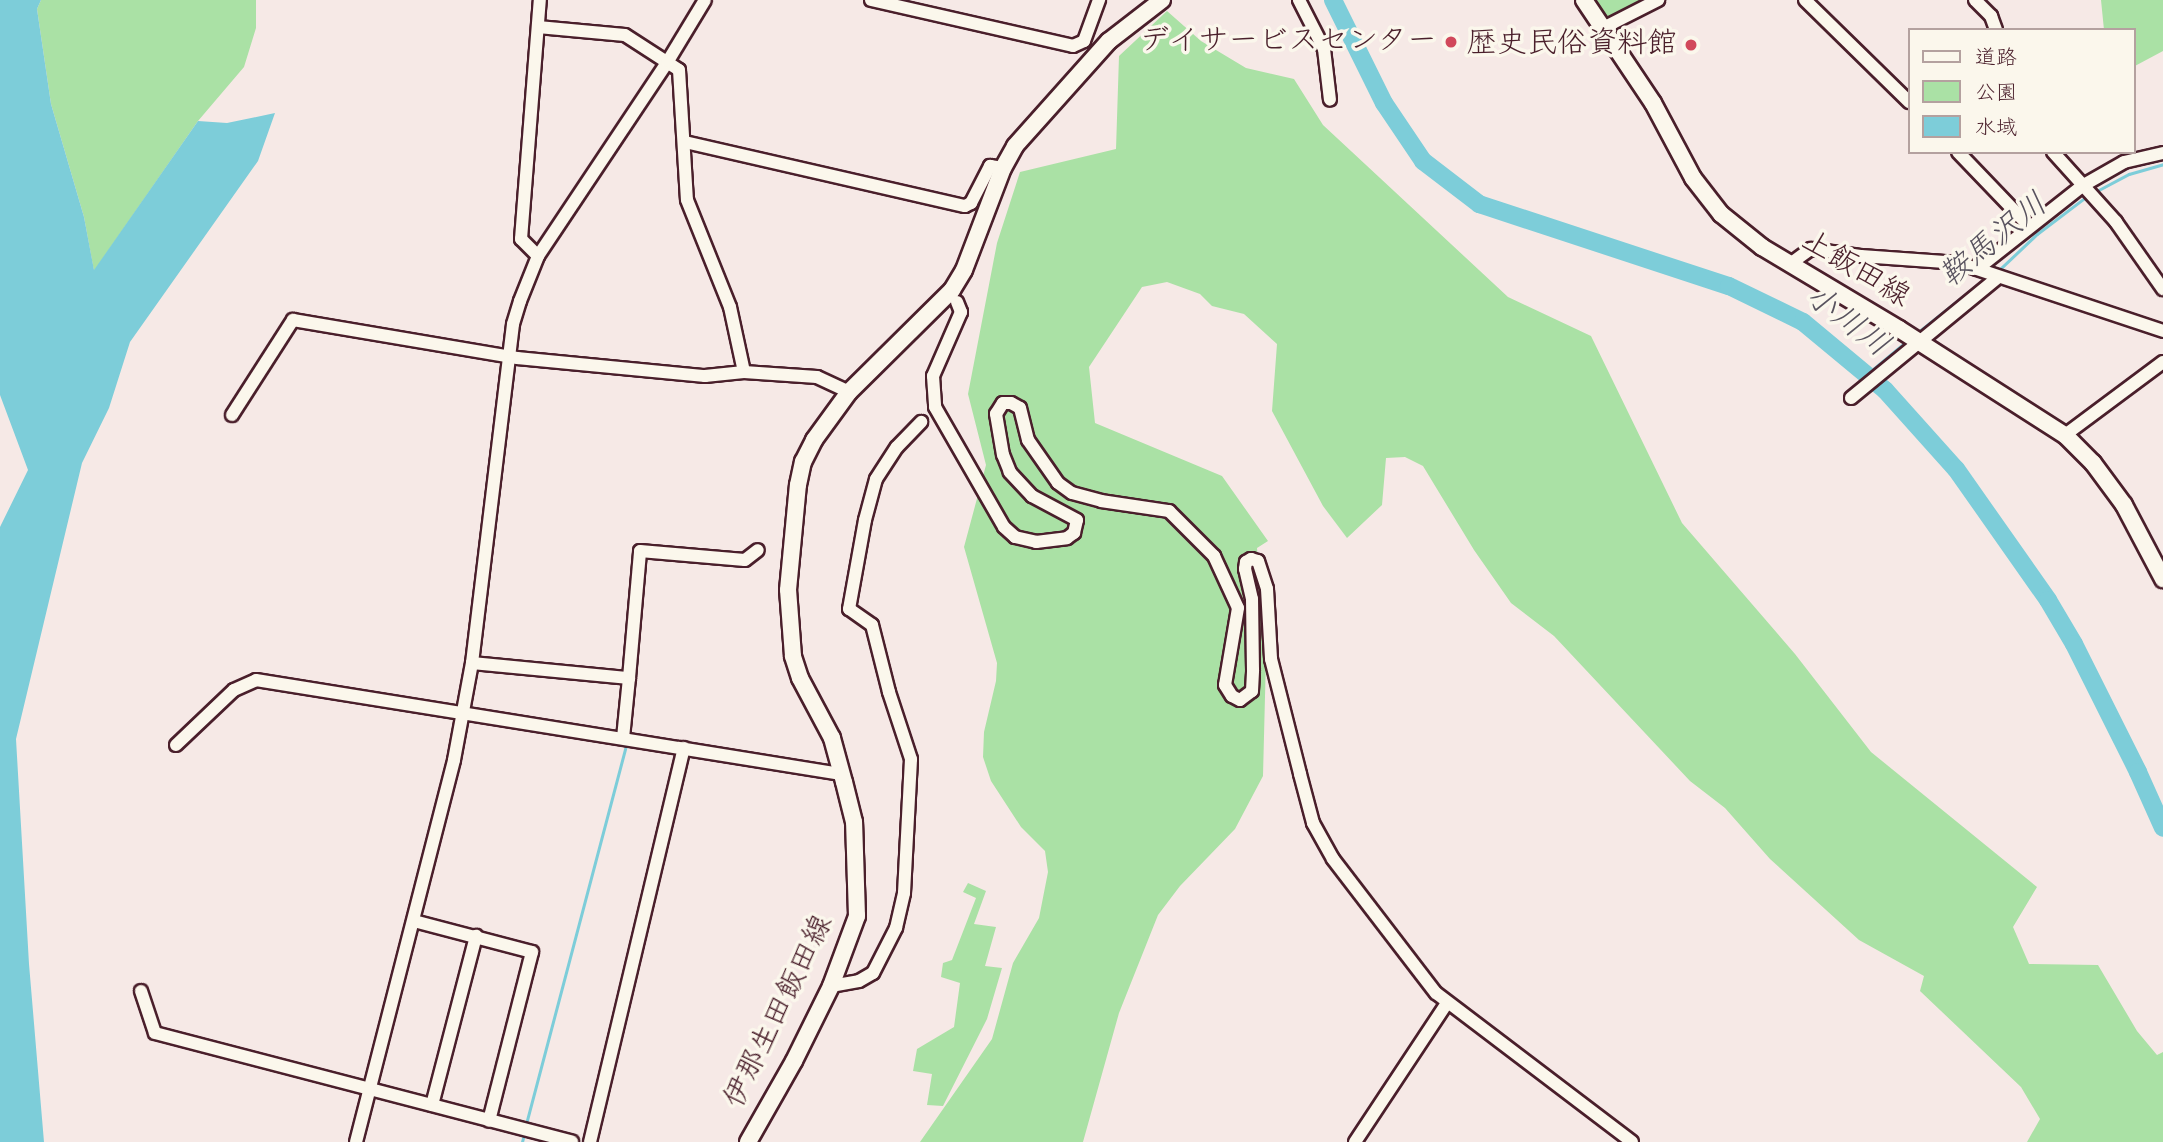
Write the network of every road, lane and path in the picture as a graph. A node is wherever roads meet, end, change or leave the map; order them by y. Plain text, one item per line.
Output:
1 (540, 0) edge
2 (705, 0) edge
3 (870, 0) edge
4 (1099, 0) edge
5 (1162, 0) edge
6 (1299, 0) edge
7 (1584, 0) edge
8 (1658, 0) edge
9 (1805, 0) edge
10 (1975, 0) edge
11 (538, 27) junction
12 (1603, 28) junction
13 (1995, 28) edge
14 (668, 61) junction
15 (1330, 100) dead end
16 (1908, 101) edge
17 (685, 142) junction
18 (2163, 153) edge
19 (1960, 154) edge
20 (2055, 154) edge
21 (1003, 168) junction
22 (2087, 192) junction
23 (2029, 226) junction
24 (538, 256) junction
25 (1790, 264) junction
26 (1977, 269) junction
27 (1997, 278) junction
28 (2163, 289) edge
29 (957, 302) dead end
30 (2163, 331) edge
31 (1918, 342) junction
32 (509, 356) junction
33 (2163, 362) edge
34 (744, 372) junction
35 (849, 392) junction
36 (1852, 396) dead end
37 (232, 415) dead end
38 (921, 422) dead end
39 (2065, 435) junction
40 (758, 550) dead end
41 (2163, 579) edge
42 (472, 663) junction
43 (629, 678) junction
44 (464, 711) junction
45 (623, 738) junction
46 (176, 746) dead end
47 (684, 748) junction
48 (841, 774) junction
49 (414, 921) junction
50 (476, 936) junction
51 (831, 986) junction
52 (141, 991) dead end
53 (1447, 1003) junction
54 (370, 1089) junction
55 (432, 1105) junction
56 (489, 1121) junction
57 (749, 1141) edge
58 (356, 1142) edge
59 (572, 1142) edge
60 (590, 1142) edge
61 (1354, 1142) edge
62 (1632, 1142) edge

1 - 11 street
2 - 14 street
3 - 4 street
5 - 21 main road, 伊那生田飯田線
6 - 15 street
7 - 12 main road, 上飯田線
8 - 12 street
9 - 16 street
10 - 13 street
11 - 14 street
11 - 24 street
12 - 25 main road, 上飯田線
14 - 17 street
14 - 24 street
17 - 21 street
17 - 34 street
18 - 22 street
19 - 23 street
20 - 22 street
21 - 35 main road, 伊那生田飯田線
22 - 23 street
22 - 28 street
23 - 26 street
24 - 32 street
25 - 26 street
25 - 31 main road, 上飯田線
26 - 27 street
27 - 30 street
27 - 31 street
29 - 53 street
31 - 36 street
31 - 39 main road, 上飯田線
32 - 34 street
32 - 37 street
32 - 42 street
33 - 39 street
34 - 35 street
35 - 48 main road, 伊那生田飯田線
38 - 51 street
39 - 41 main road, 上飯田線
40 - 43 street
42 - 43 street
42 - 44 street
43 - 45 street
44 - 45 street
44 - 46 street
44 - 49 street
45 - 47 street
47 - 48 street
47 - 60 street
48 - 51 main road, 伊那生田飯田線
49 - 50 street
49 - 54 street
50 - 55 street
50 - 56 street
51 - 57 main road, 伊那生田飯田線
52 - 54 street
53 - 61 street
53 - 62 street
54 - 55 street
54 - 58 street
55 - 56 street
56 - 59 street

